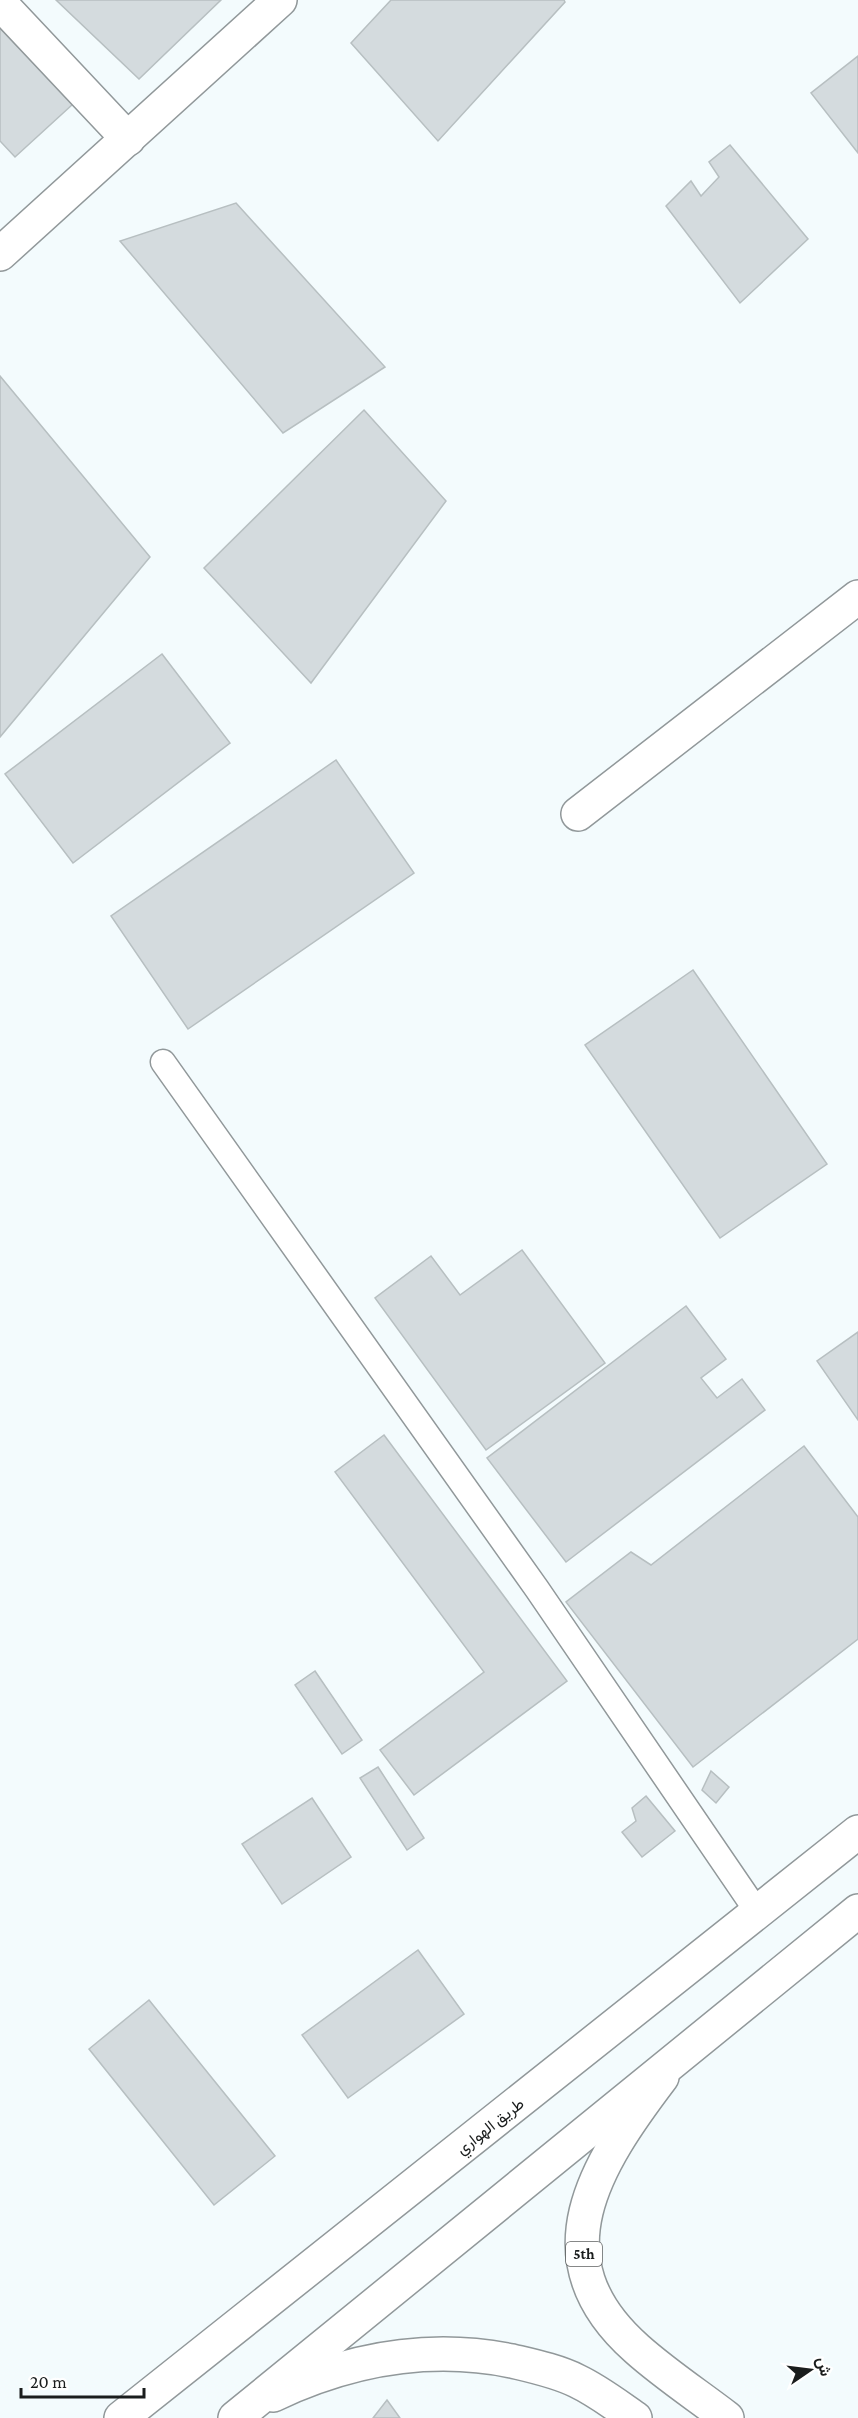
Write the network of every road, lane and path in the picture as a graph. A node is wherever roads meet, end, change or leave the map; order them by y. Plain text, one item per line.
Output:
1 (280, 0) edge
2 (0, 3) edge
3 (128, 139) junction
4 (0, 254) edge
5 (858, 597) edge
6 (578, 814) dead end
7 (163, 1062) dead end
8 (858, 1832) edge
9 (858, 1911) edge
10 (758, 1913) junction
11 (678, 2057) junction
12 (121, 2418) edge
13 (235, 2418) edge
14 (635, 2418) edge
15 (727, 2418) edge

1 - 3 main road
2 - 3 main road
3 - 4 main road
5 - 6 main road
7 - 10 lane
8 - 10 main road, طريق الهواري
9 - 11 main road
10 - 12 main road, طريق الهواري
11 - 13 main road
11 - 15 main road, 5th
13 - 14 main road

